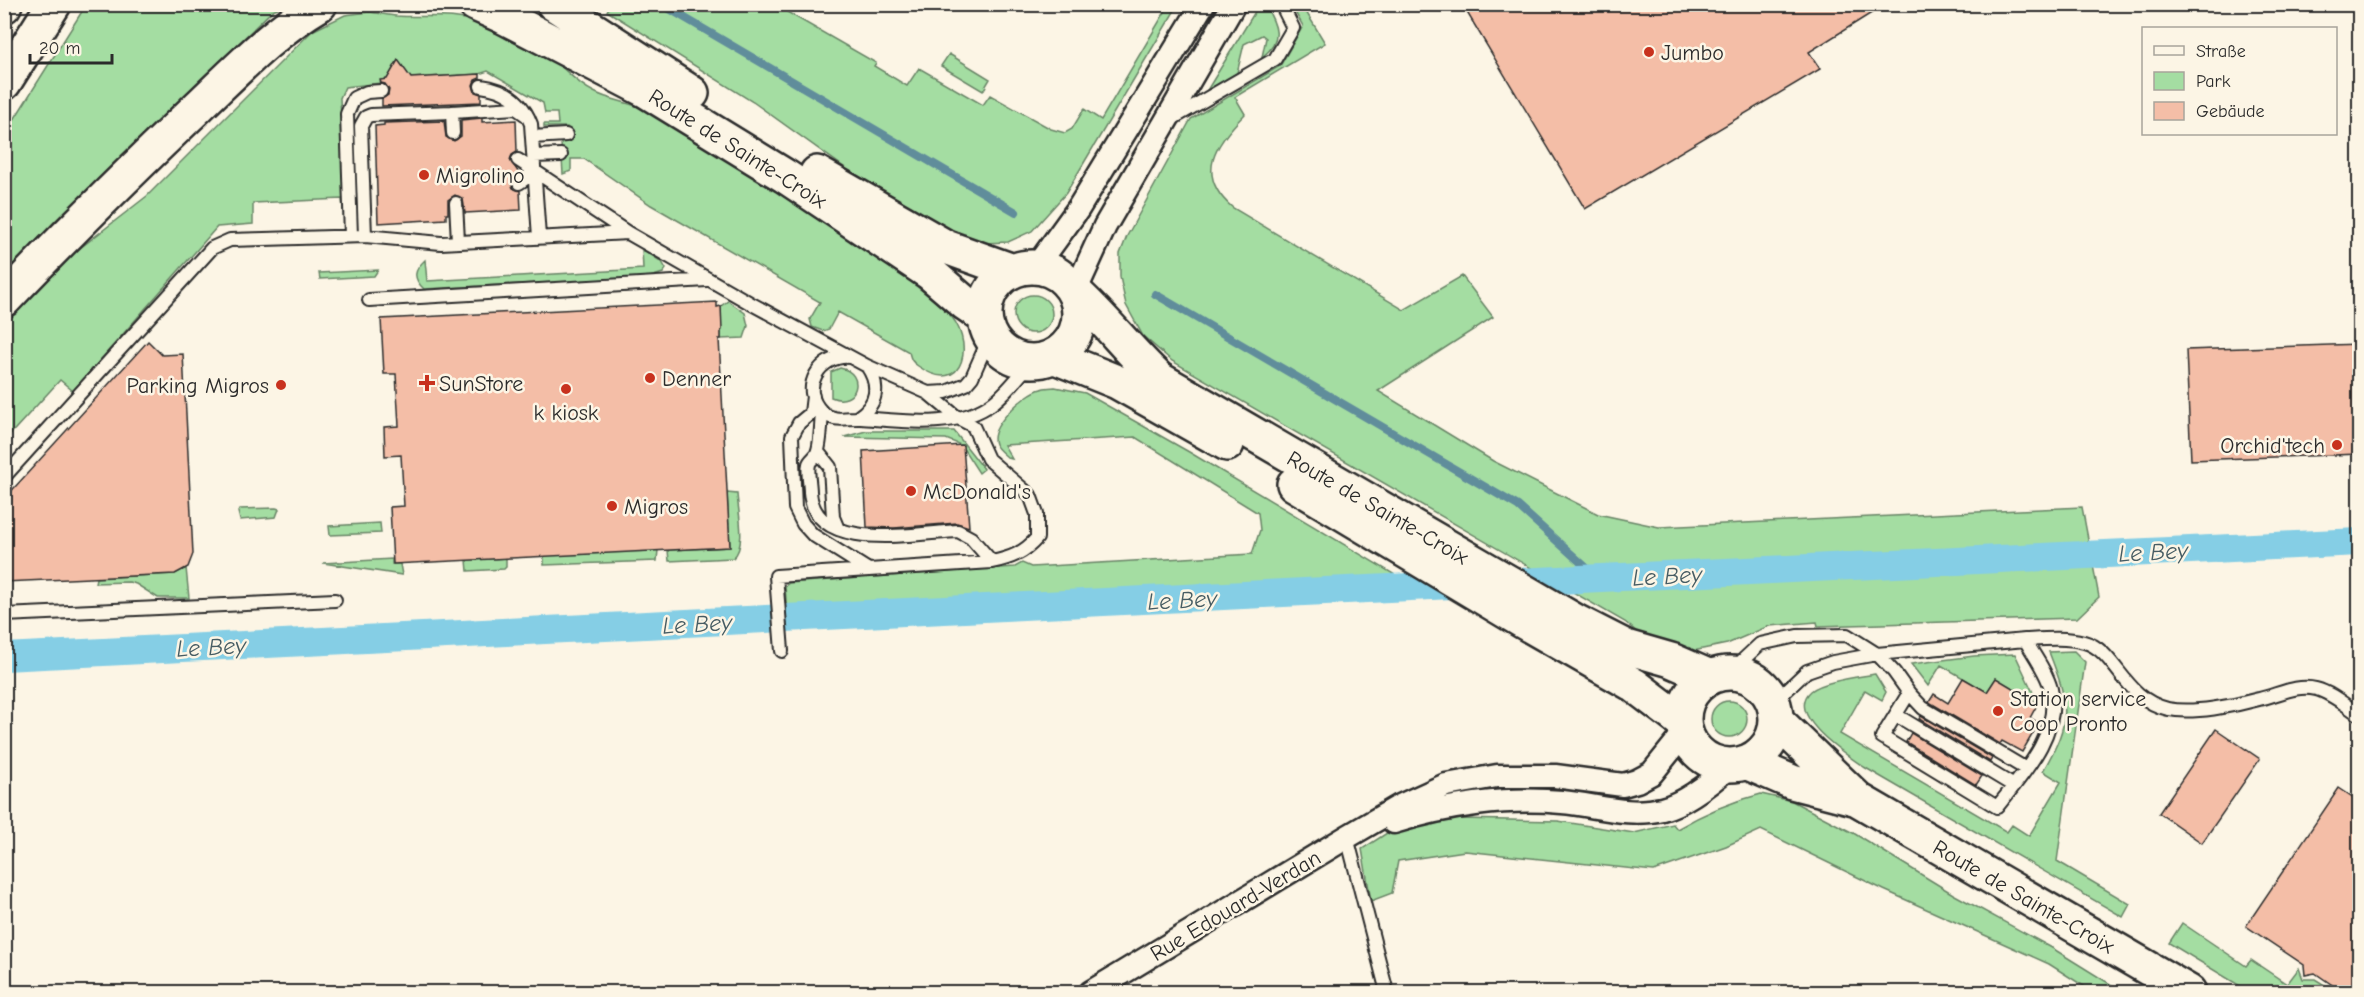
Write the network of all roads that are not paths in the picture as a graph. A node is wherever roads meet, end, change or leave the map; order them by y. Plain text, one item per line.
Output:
1 (54, 4) edge
2 (320, 4) edge
3 (475, 4) edge
4 (554, 4) edge
5 (1203, 4) edge
6 (1234, 4) edge
7 (1281, 4) edge
8 (4, 83) edge
9 (481, 86) dead end
10 (381, 91) dead end
11 (452, 112) junction
12 (529, 120) junction
13 (1164, 123) junction
14 (453, 133) dead end
15 (566, 135) dead end
16 (532, 137) junction
17 (561, 155) dead end
18 (534, 156) junction
19 (518, 160) dead end
20 (535, 172) junction
21 (519, 183) dead end
22 (456, 203) dead end
23 (628, 233) junction
24 (351, 236) junction
25 (365, 236) junction
26 (539, 237) junction
27 (458, 241) junction
28 (1025, 269) junction
29 (708, 280) junction
30 (1075, 292) junction
31 (4, 300) edge
32 (369, 300) dead end
33 (988, 326) junction
34 (851, 357) junction
35 (1043, 359) junction
36 (867, 366) junction
37 (813, 393) junction
38 (928, 393) junction
39 (983, 408) junction
40 (822, 412) junction
41 (858, 417) junction
42 (958, 418) junction
43 (973, 426) junction
44 (818, 452) junction
45 (4, 477) edge
46 (839, 530) junction
47 (992, 562) junction
48 (867, 569) junction
49 (335, 600) dead end
50 (4, 615) edge
51 (2025, 640) junction
52 (782, 651) dead end
53 (1877, 654) junction
54 (1720, 675) junction
55 (1909, 693) junction
56 (1774, 712) junction
57 (1896, 715) junction
58 (2360, 715) edge
59 (1685, 727) junction
60 (1739, 764) junction
61 (2026, 769) junction
62 (2014, 786) junction
63 (1859, 800) junction
64 (1347, 837) junction
65 (1091, 993) edge
66 (1387, 993) edge
67 (1971, 993) edge
68 (1984, 993) edge
69 (2189, 993) edge

1 - 8 main road
2 - 31 main road
3 - 33 main road, Route de Sainte-Croix
4 - 28 main road, Route de Sainte-Croix
5 - 28 street
6 - 13 street
7 - 13 lane
9 - 12 lane
10 - 24 lane
11 - 12 lane
11 - 14 lane
11 - 25 lane
12 - 16 lane
13 - 30 street
15 - 16 lane
16 - 18 lane
17 - 18 lane
18 - 20 lane
19 - 20 lane
20 - 21 lane
20 - 23 lane
20 - 26 lane
22 - 27 lane
23 - 26 lane
23 - 29 lane
24 - 25 lane
24 - 45 lane
25 - 27 lane
26 - 27 lane
28 - 30 main road
28 - 33 main road
29 - 32 lane
29 - 34 lane
30 - 35 main road
30 - 54 main road, Route de Sainte-Croix
33 - 35 main road
33 - 38 lane
34 - 36 lane
34 - 37 lane
35 - 39 lane
35 - 59 main road, Route de Sainte-Croix
36 - 38 lane
36 - 41 lane
37 - 40 lane
37 - 48 lane
38 - 42 lane
39 - 42 lane
39 - 43 lane
40 - 41 lane
40 - 44 lane
41 - 42 lane
42 - 43 lane
43 - 47 lane
44 - 46 lane
44 - 46 lane
46 - 47 lane
47 - 48 lane
48 - 52 lane
49 - 50 lane
51 - 53 lane
51 - 58 lane
51 - 61 lane
53 - 54 lane
53 - 55 lane
53 - 56 lane
54 - 56 main road
54 - 59 main road
55 - 57 lane
55 - 61 lane
56 - 60 main road
56 - 63 main road, Route de Sainte-Croix
57 - 62 lane
57 - 62 lane
59 - 60 main road
59 - 64 street
60 - 63 main road, Route de Sainte-Croix
60 - 64 street
61 - 62 lane
63 - 69 main road, Route de Sainte-Croix
64 - 65 street, Rue Edouard-Verdan
64 - 66 lane
67 - 68 lane

